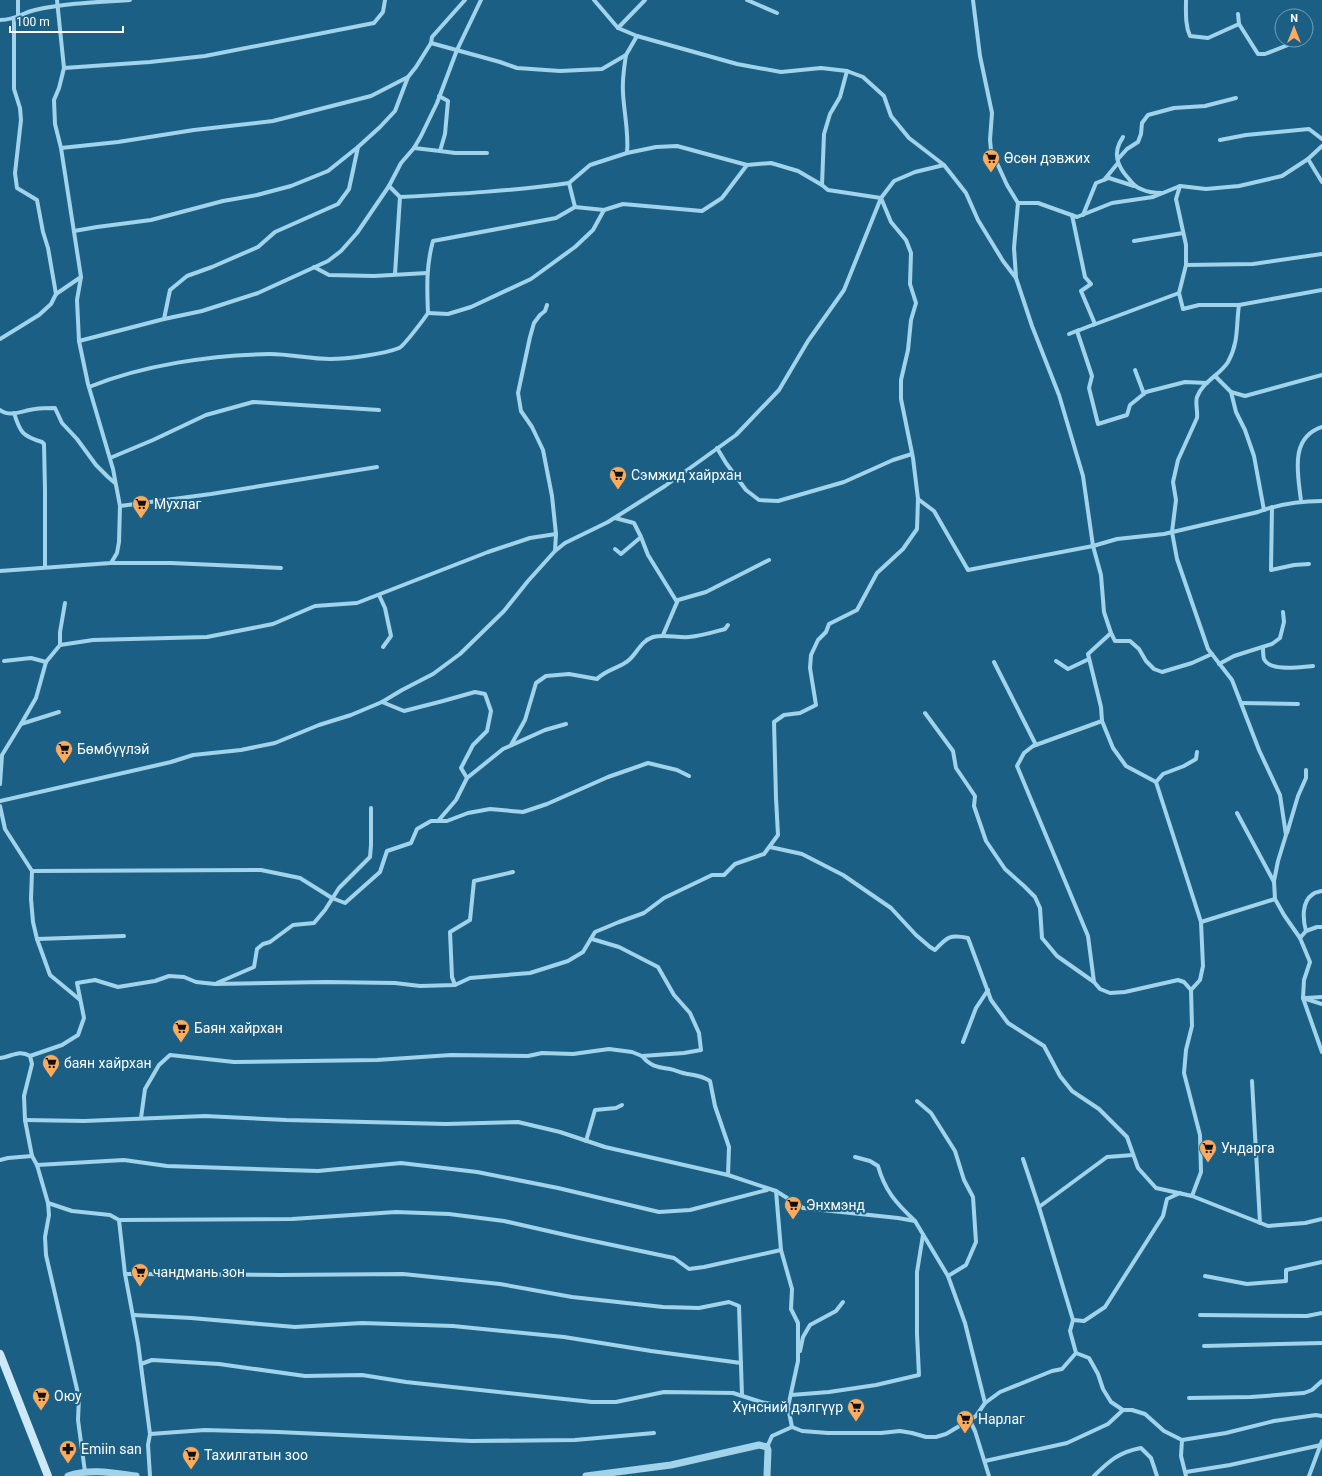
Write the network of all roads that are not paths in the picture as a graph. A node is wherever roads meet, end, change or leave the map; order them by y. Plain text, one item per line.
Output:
1 (18, 0) edge
2 (57, 0) edge
3 (130, 0) edge
4 (385, 0) edge
5 (465, 0) edge
6 (482, 0) edge
7 (594, 0) edge
8 (645, 0) edge
9 (747, 0) edge
10 (973, 0) edge
11 (1186, 0) edge
12 (57, 6) junction
13 (777, 13) dead end
14 (1238, 14) dead end
15 (16, 17) junction
16 (0, 20) edge
17 (1239, 24) junction
18 (618, 28) junction
19 (637, 36) junction
20 (431, 43) junction
21 (1280, 48) edge
22 (457, 50) junction
23 (626, 55) junction
24 (64, 68) junction
25 (847, 71) junction
26 (408, 77) junction
27 (440, 96) junction
28 (1236, 98) dead end
29 (1123, 137) dead end
30 (1322, 139) edge
31 (1220, 140) dead end
32 (1322, 146) edge
33 (358, 147) junction
34 (61, 148) junction
35 (414, 148) junction
36 (440, 151) junction
37 (487, 153) dead end
38 (627, 153) junction
39 (1308, 159) junction
40 (1118, 161) junction
41 (747, 165) junction
42 (944, 165) junction
43 (1103, 180) junction
44 (1322, 182) edge
45 (569, 183) junction
46 (822, 185) junction
47 (390, 186) junction
48 (1135, 186) junction
49 (1180, 186) junction
50 (1165, 193) junction
51 (400, 197) junction
52 (881, 198) junction
53 (1018, 203) junction
54 (575, 207) junction
55 (604, 210) junction
56 (1072, 215) junction
57 (1083, 215) junction
58 (74, 231) junction
59 (1183, 233) junction
60 (1134, 242) dead end
61 (1322, 254) edge
62 (1186, 266) junction
63 (314, 267) junction
64 (427, 273) junction
65 (395, 274) junction
66 (81, 277) junction
67 (1016, 278) junction
68 (1322, 290) edge
69 (1179, 293) junction
70 (56, 294) junction
71 (547, 305) dead end
72 (1238, 305) junction
73 (428, 313) junction
74 (164, 319) junction
75 (1077, 331) junction
76 (1069, 334) dead end
77 (0, 339) edge
78 (79, 341) junction
79 (1135, 370) dead end
80 (1322, 375) edge
81 (1215, 376) junction
82 (1207, 383) junction
83 (89, 388) junction
84 (1232, 392) junction
85 (1144, 394) junction
86 (0, 410) edge
87 (379, 410) dead end
88 (14, 413) junction
89 (1322, 427) edge
90 (717, 448) junction
91 (912, 454) junction
92 (110, 458) junction
93 (377, 467) dead end
94 (115, 483) junction
95 (918, 499) junction
96 (1301, 501) junction
97 (1322, 501) edge
98 (120, 506) junction
99 (1272, 507) junction
100 (1264, 510) junction
101 (615, 518) junction
102 (1172, 532) junction
103 (556, 534) junction
104 (641, 537) junction
105 (1093, 546) junction
106 (615, 549) dead end
107 (555, 551) junction
108 (770, 560) dead end
109 (111, 563) junction
110 (1309, 564) dead end
111 (45, 567) junction
112 (280, 568) dead end
113 (0, 571) edge
114 (379, 595) junction
115 (677, 602) junction
116 (65, 603) dead end
117 (1283, 612) dead end
118 (728, 625) dead end
119 (1111, 633) junction
120 (663, 635) junction
121 (60, 645) junction
122 (383, 647) dead end
123 (1263, 647) junction
124 (1212, 654) junction
125 (1089, 659) junction
126 (4, 661) dead end
127 (1056, 661) dead end
128 (46, 662) junction
129 (994, 662) dead end
130 (1219, 664) junction
131 (1313, 666) dead end
132 (382, 702) junction
133 (1241, 703) junction
134 (1298, 704) dead end
135 (59, 712) dead end
136 (925, 713) dead end
137 (1102, 721) junction
138 (21, 724) junction
139 (566, 724) dead end
140 (511, 745) junction
141 (1036, 745) junction
142 (1197, 752) dead end
143 (1306, 770) dead end
144 (689, 776) dead end
145 (467, 778) junction
146 (1156, 782) junction
147 (0, 784) edge
148 (0, 801) edge
149 (0, 806) edge
150 (371, 808) dead end
151 (1237, 813) dead end
152 (438, 821) junction
153 (1286, 835) junction
154 (770, 847) junction
155 (32, 871) junction
156 (513, 872) dead end
157 (1274, 882) junction
158 (1322, 891) edge
159 (332, 898) junction
160 (1276, 899) junction
161 (1201, 922) junction
162 (1322, 927) edge
163 (1306, 931) junction
164 (124, 936) dead end
165 (1300, 938) junction
166 (37, 939) junction
167 (592, 939) junction
168 (1094, 982) junction
169 (215, 984) junction
170 (456, 985) junction
171 (988, 990) junction
172 (1191, 990) junction
173 (1322, 997) edge
174 (1302, 998) junction
175 (80, 999) junction
176 (1322, 1004) edge
177 (963, 1042) dead end
178 (1322, 1052) edge
179 (30, 1056) junction
180 (642, 1056) junction
181 (0, 1058) edge
182 (1252, 1081) dead end
183 (917, 1101) dead end
184 (622, 1104) dead end
185 (141, 1118) junction
186 (24, 1120) junction
187 (586, 1141) junction
188 (1133, 1155) junction
189 (32, 1156) junction
190 (855, 1157) dead end
191 (1023, 1159) dead end
192 (0, 1160) edge
193 (37, 1165) junction
194 (728, 1175) junction
195 (768, 1190) junction
196 (776, 1192) junction
197 (1180, 1193) junction
198 (1192, 1196) junction
199 (48, 1204) junction
200 (1039, 1207) junction
201 (1322, 1219) edge
202 (119, 1220) junction
203 (915, 1221) junction
204 (1260, 1223) junction
205 (923, 1234) junction
206 (781, 1250) junction
207 (1322, 1262) edge
208 (125, 1274) junction
209 (948, 1276) junction
210 (1205, 1276) dead end
211 (843, 1302) dead end
212 (1322, 1313) edge
213 (133, 1315) junction
214 (1200, 1315) dead end
215 (1074, 1320) junction
216 (1322, 1343) edge
217 (1204, 1346) dead end
218 (1076, 1353) junction
219 (0, 1354) edge
220 (798, 1361) junction
221 (741, 1363) junction
222 (141, 1364) junction
223 (1322, 1381) edge
224 (742, 1395) junction
225 (791, 1395) junction
226 (1189, 1398) dead end
227 (985, 1403) junction
228 (788, 1407) junction
229 (1123, 1410) junction
230 (1322, 1416) edge
231 (970, 1419) junction
232 (792, 1427) junction
233 (654, 1433) dead end
234 (150, 1434) junction
235 (1182, 1440) junction
236 (1321, 1443) edge
237 (767, 1447) junction
238 (985, 1461) junction
239 (89, 1473) edge
240 (1186, 1474) edge
241 (48, 1476) edge
242 (68, 1476) edge
243 (136, 1476) edge
244 (150, 1476) edge
245 (586, 1476) edge
246 (767, 1476) edge
247 (989, 1476) edge
248 (1094, 1476) edge
249 (1157, 1476) edge
250 (1309, 1476) edge

1 - 15 street
2 - 12 street
3 - 12 street
4 - 24 street
5 - 20 street
6 - 22 street
7 - 18 street
8 - 18 street
9 - 13 street
10 - 53 street
11 - 17 street
12 - 15 street
12 - 24 street
14 - 17 street
15 - 16 street
15 - 70 street
17 - 21 street
18 - 19 street
19 - 23 street
19 - 25 street
20 - 22 street
20 - 26 street
22 - 23 street
22 - 27 street
23 - 38 street
24 - 34 street
25 - 42 street
25 - 46 street
26 - 33 street
26 - 34 street
27 - 35 street
27 - 36 street
28 - 40 street
29 - 40 street
30 - 31 street
32 - 39 street
33 - 58 street
33 - 74 street
34 - 58 street
35 - 36 street
35 - 47 street
36 - 37 street
38 - 41 street
38 - 45 street
39 - 44 street
39 - 49 street
40 - 43 street
40 - 48 street
41 - 46 street
41 - 55 street
42 - 52 street
42 - 67 street
43 - 48 street
43 - 57 street
45 - 51 street
45 - 54 street
46 - 52 street
47 - 51 street
47 - 63 street
48 - 50 street
49 - 50 street
49 - 59 street
50 - 57 street
51 - 65 street
52 - 90 street
52 - 91 street
53 - 56 street
53 - 67 street
54 - 55 street
54 - 64 street
55 - 73 street
56 - 57 street
56 - 75 street
58 - 66 street
59 - 60 street
59 - 62 street
61 - 62 street
62 - 69 street
63 - 65 street
63 - 74 street
64 - 65 street
64 - 73 street
66 - 70 street
66 - 78 street
67 - 105 street
68 - 72 street
69 - 72 street
69 - 75 street
70 - 77 street
71 - 103 street
72 - 81 street
73 - 83 street
74 - 78 street
75 - 76 street
75 - 85 street
78 - 83 street
79 - 85 street
80 - 84 street
81 - 82 street
81 - 84 street
82 - 85 street
82 - 102 street
83 - 92 street
84 - 100 street
86 - 88 street
87 - 92 street
88 - 94 street
88 - 111 street
89 - 96 street
90 - 91 street
90 - 101 street
91 - 95 street
92 - 94 street
93 - 98 street
94 - 98 street
95 - 105 street
95 - 154 street
96 - 97 street
96 - 99 street
98 - 109 street
99 - 100 street
99 - 110 street
100 - 102 street
101 - 104 street
101 - 107 street
102 - 105 street
102 - 124 street
103 - 107 street
103 - 114 street
104 - 106 street
104 - 115 street
105 - 119 street
107 - 132 street
108 - 115 street
109 - 111 street
109 - 112 street
111 - 113 street
114 - 121 street
114 - 122 street
115 - 120 street
116 - 121 street
117 - 123 street
118 - 120 street
119 - 124 street
119 - 125 street
120 - 140 street
121 - 128 street
123 - 130 street
123 - 131 street
124 - 130 street
125 - 127 street
125 - 137 street
126 - 128 street
128 - 138 street
129 - 141 street
130 - 133 street
132 - 145 street
132 - 148 street
133 - 134 street
133 - 153 street
135 - 138 street
136 - 168 street
137 - 141 street
137 - 146 street
138 - 147 street
139 - 140 street
140 - 145 street
141 - 168 street
142 - 146 street
143 - 153 street
144 - 152 street
145 - 152 street
146 - 161 street
149 - 155 street
150 - 159 street
151 - 157 street
152 - 159 street
153 - 157 street
154 - 167 street
154 - 171 street
155 - 159 street
155 - 166 street
156 - 170 street
157 - 160 street
158 - 163 street
159 - 169 street
160 - 161 street
160 - 165 street
161 - 172 street
162 - 163 street
163 - 165 street
164 - 166 street
165 - 174 street
166 - 175 street
167 - 170 street
167 - 180 street
168 - 172 street
169 - 170 street
169 - 175 street
171 - 177 street
171 - 188 street
172 - 198 street
173 - 174 street
174 - 176 street
174 - 178 street
175 - 179 street
179 - 181 street
179 - 186 street
180 - 185 street
180 - 194 street
182 - 204 street
183 - 209 street
184 - 187 street
185 - 186 street
185 - 187 street
186 - 189 street
187 - 194 street
188 - 197 street
188 - 200 street
189 - 192 street
189 - 193 street
190 - 203 street
191 - 200 street
193 - 195 street
193 - 199 street
194 - 195 street
195 - 196 street
196 - 203 street
196 - 206 street
197 - 198 street
197 - 215 street
198 - 204 street
199 - 202 street
199 - 239 street
200 - 215 street
201 - 204 street
202 - 206 street
202 - 208 street
203 - 205 street
205 - 209 street
205 - 225 street
206 - 220 street
207 - 210 street
208 - 213 street
208 - 221 street
209 - 227 street
211 - 220 street
212 - 214 street
213 - 221 street
213 - 222 street
215 - 218 street
216 - 217 street
218 - 227 street
218 - 229 street
219 - 241 main road
220 - 225 street
221 - 224 street
222 - 224 street
222 - 234 street
223 - 226 street
224 - 228 street
225 - 228 street
227 - 231 street
228 - 232 street
229 - 235 street
229 - 238 street
230 - 235 street
231 - 232 street
231 - 238 street
232 - 237 street
233 - 234 street
234 - 244 street
235 - 240 street
236 - 240 street
236 - 250 street
237 - 245 street
237 - 246 street
238 - 247 street
239 - 242 street
239 - 243 street
248 - 249 street

